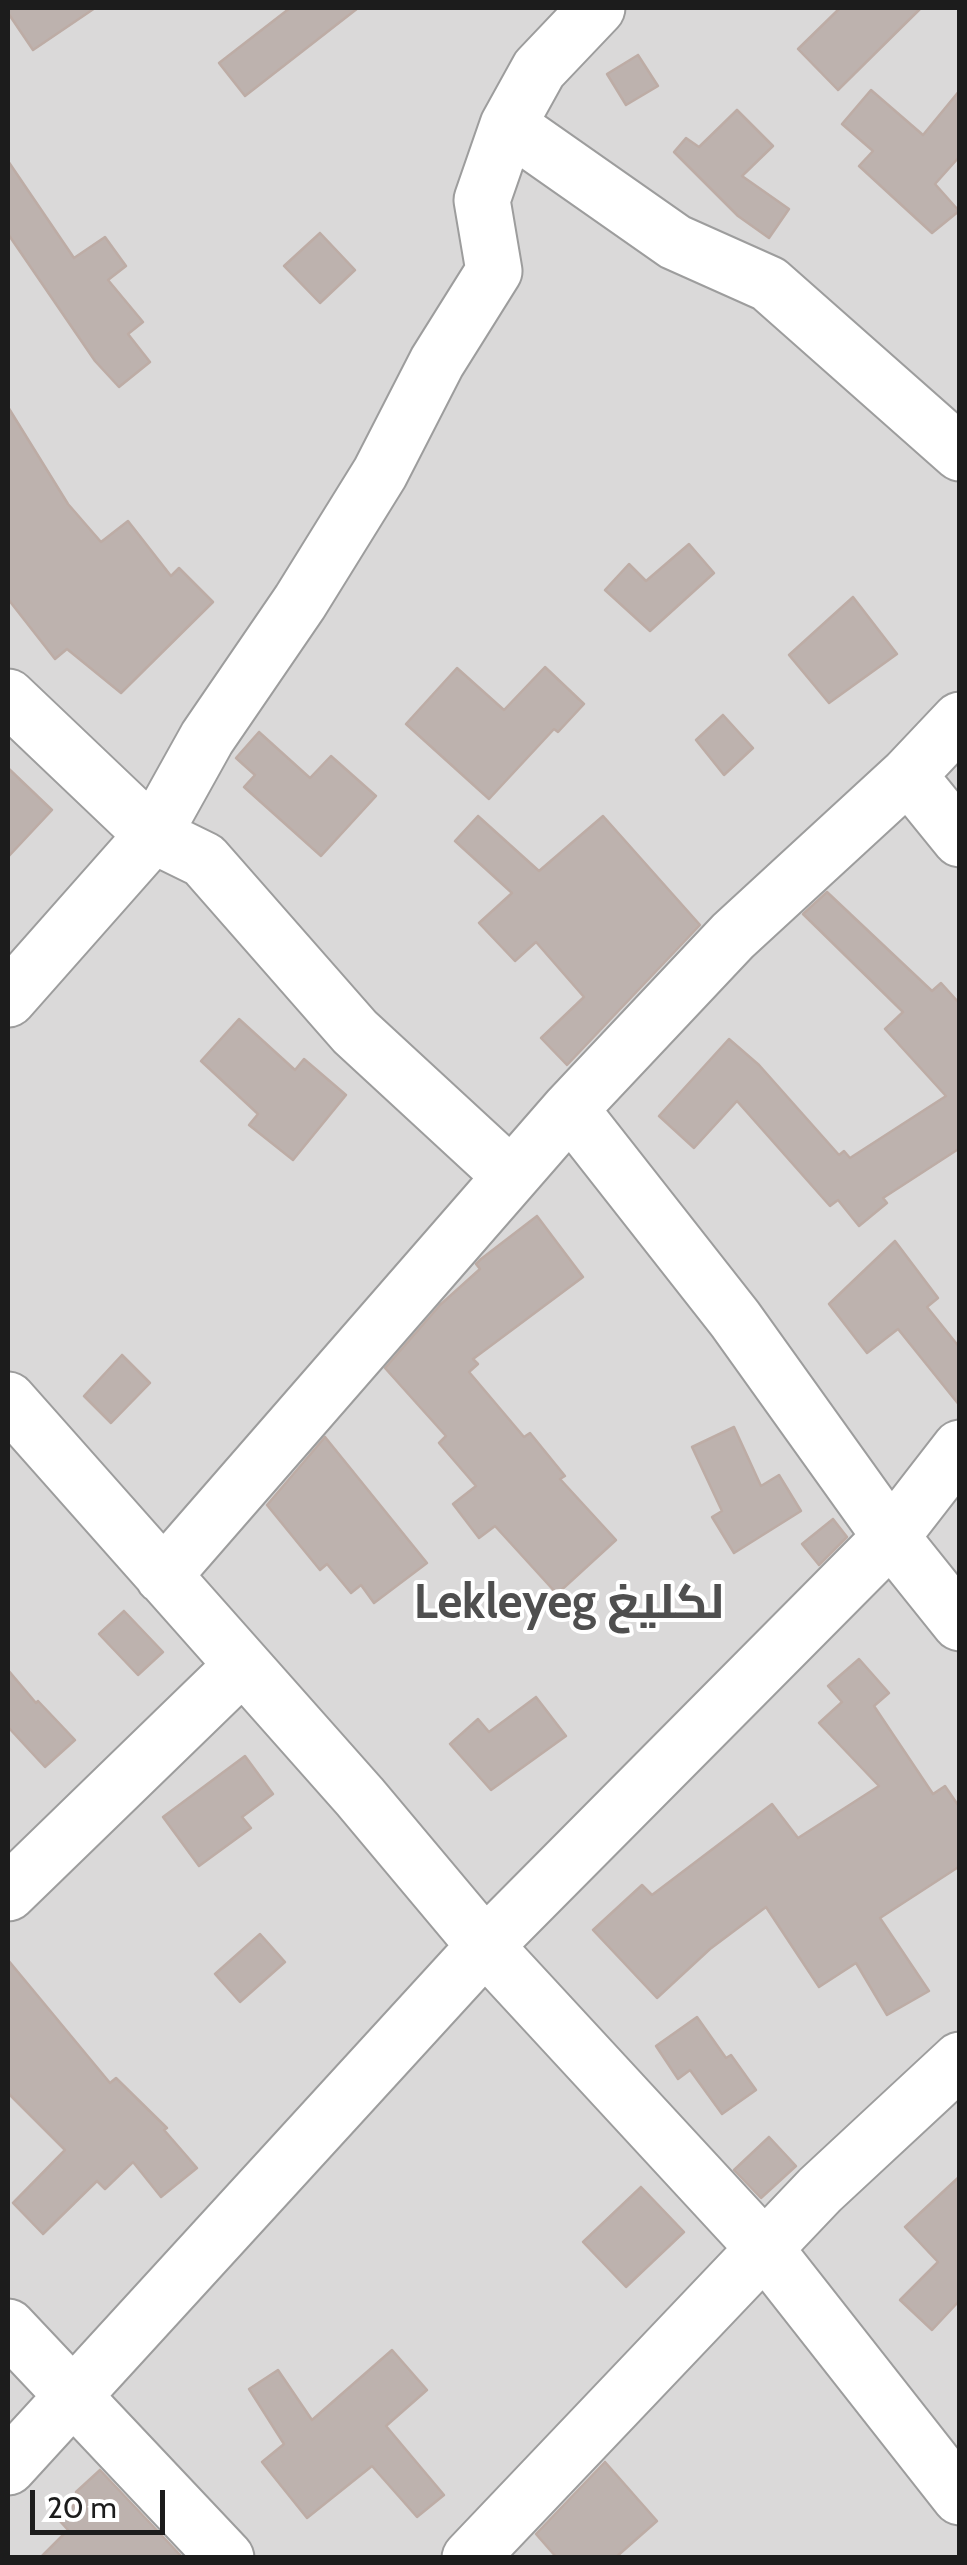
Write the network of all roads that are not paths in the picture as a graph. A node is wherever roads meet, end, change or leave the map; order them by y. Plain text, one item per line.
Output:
1 (597, 8) edge
2 (508, 125) junction
3 (960, 453) edge
4 (8, 696) edge
5 (960, 720) edge
6 (908, 775) junction
7 (153, 834) junction
8 (960, 838) edge
9 (8, 999) edge
10 (570, 1109) junction
11 (511, 1176) junction
12 (8, 1400) edge
13 (960, 1448) edge
14 (891, 1537) junction
15 (163, 1576) junction
16 (960, 1623) edge
17 (242, 1666) junction
18 (8, 1893) edge
19 (485, 1946) junction
20 (960, 2060) edge
21 (765, 2249) junction
22 (8, 2327) edge
23 (74, 2398) junction
24 (8, 2468) edge
25 (960, 2497) edge
26 (226, 2558) edge
27 (470, 2558) edge

1 - 2 street
2 - 3 street
2 - 7 street
4 - 7 street
5 - 6 street
6 - 8 street
6 - 10 street
7 - 9 street
7 - 11 street
10 - 11 street
10 - 14 street
11 - 15 street
12 - 15 street
13 - 14 street
14 - 16 street
14 - 19 street
15 - 17 street
17 - 18 street
17 - 19 street
19 - 21 street
19 - 23 street
20 - 21 street
21 - 25 street
21 - 27 street
22 - 23 street
23 - 24 street
23 - 26 street

